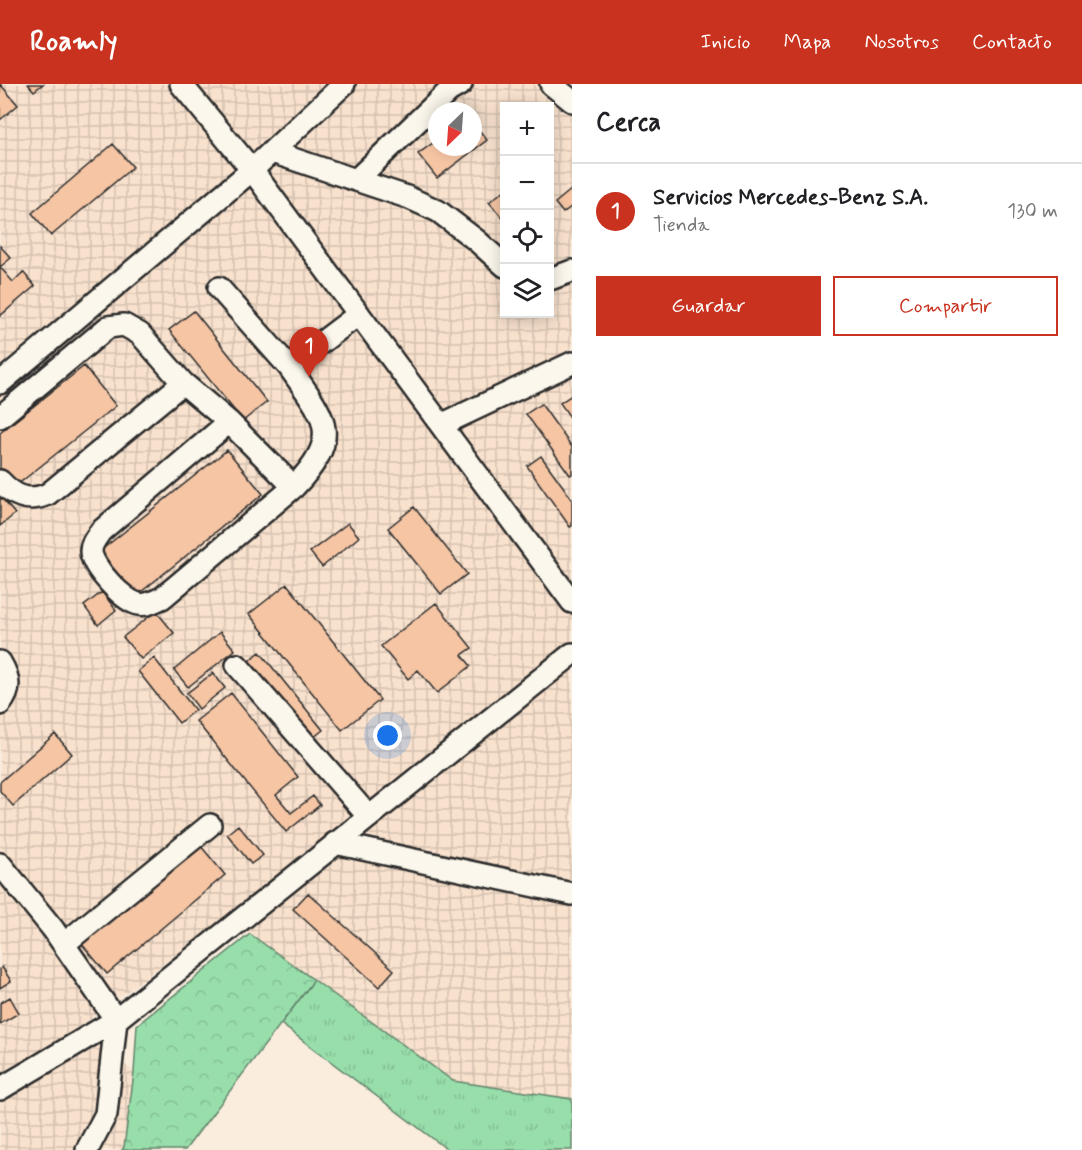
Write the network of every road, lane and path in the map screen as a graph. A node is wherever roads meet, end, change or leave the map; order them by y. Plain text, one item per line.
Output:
1 (181, 84) edge
2 (344, 84) edge
3 (461, 84) edge
4 (551, 84) edge
5 (572, 101) edge
6 (272, 152) junction
7 (252, 170) junction
8 (356, 180) junction
9 (502, 264) edge
10 (572, 271) edge
11 (554, 277) edge
12 (219, 288) dead end
13 (359, 314) junction
14 (572, 363) edge
15 (289, 367) junction
16 (2, 378) edge
17 (183, 382) junction
18 (0, 417) edge
19 (229, 422) junction
20 (441, 425) junction
21 (0, 481) edge
22 (294, 487) junction
23 (572, 602) edge
24 (572, 654) edge
25 (0, 662) edge
26 (237, 664) dead end
27 (0, 704) edge
28 (369, 817) junction
29 (210, 825) dead end
30 (335, 843) junction
31 (0, 864) edge
32 (572, 894) edge
33 (64, 944) junction
34 (116, 1020) junction
35 (0, 1089) edge
36 (87, 1150) edge

1 - 7 street
2 - 6 street
3 - 8 street
4 - 5 street
6 - 7 street
6 - 8 street
7 - 13 street
7 - 16 street
8 - 9 street
10 - 11 street
12 - 15 street
13 - 15 street
13 - 20 street
14 - 20 street
15 - 22 street
17 - 18 street
17 - 19 street
17 - 21 street
19 - 22 street
19 - 22 street
20 - 23 street
24 - 28 street
25 - 27 street
26 - 28 street
28 - 30 street
29 - 33 street
30 - 32 street
30 - 34 street
31 - 33 street
33 - 34 street
34 - 35 street
34 - 36 street

